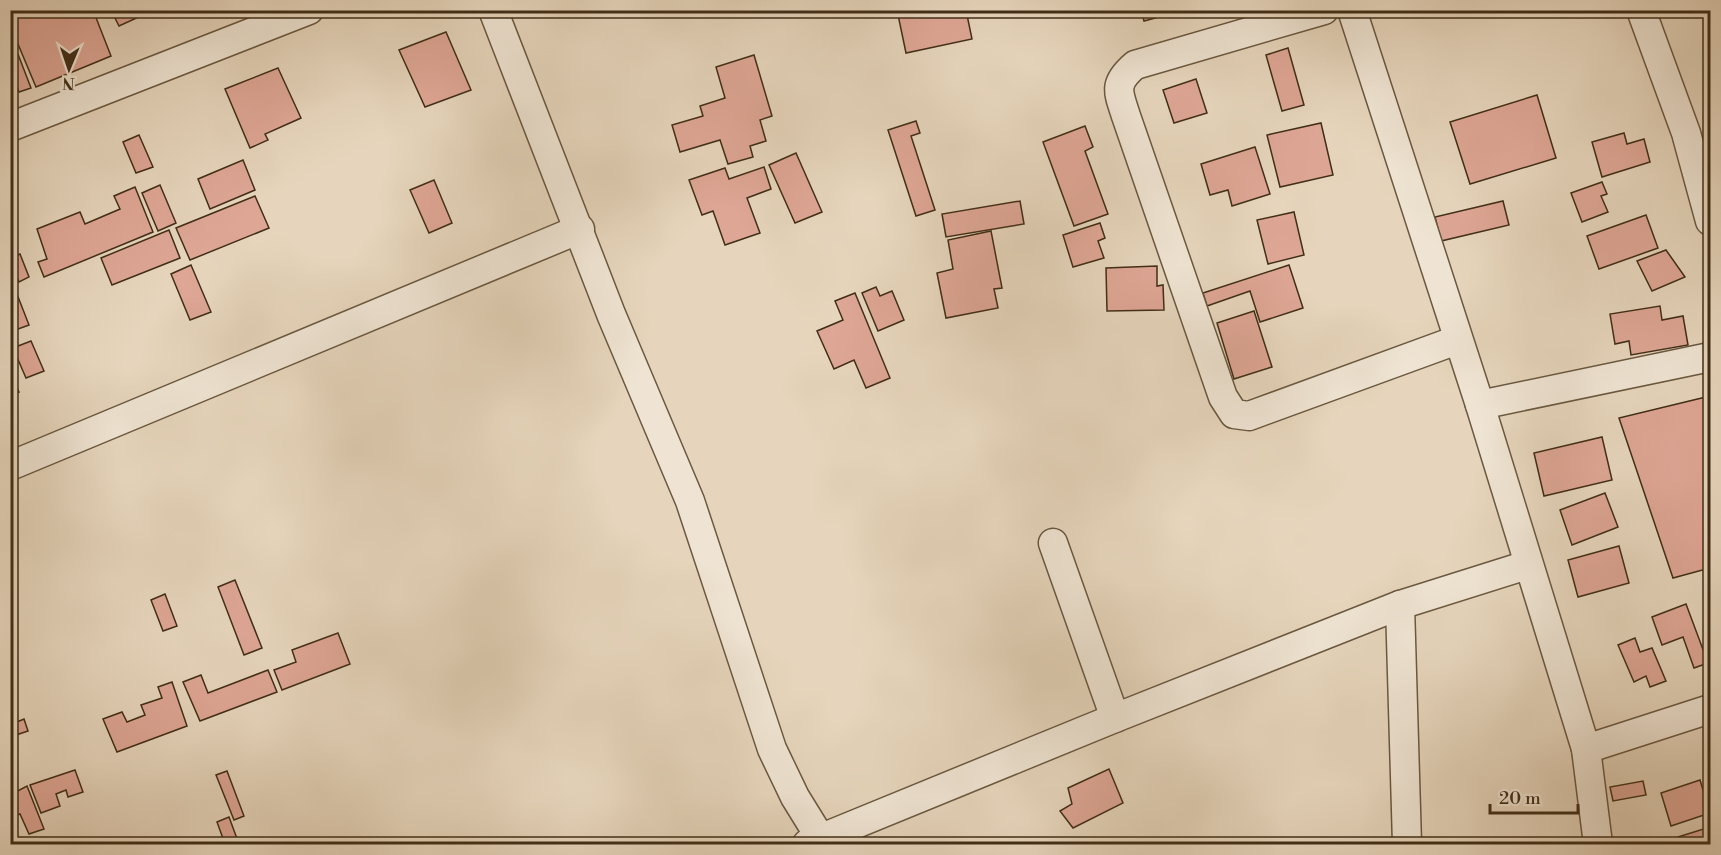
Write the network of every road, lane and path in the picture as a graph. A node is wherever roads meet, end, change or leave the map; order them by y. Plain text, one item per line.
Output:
1 (309, 10) edge
2 (493, 10) edge
3 (1324, 10) edge
4 (1352, 10) edge
5 (1641, 10) edge
6 (10, 127) edge
7 (1710, 221) edge
8 (580, 229) junction
9 (1457, 340) junction
10 (1710, 357) edge
11 (1480, 405) junction
12 (10, 466) edge
13 (1053, 543) dead end
14 (1527, 565) junction
15 (1400, 605) junction
16 (1710, 710) edge
17 (1115, 718) junction
18 (1586, 749) junction
19 (818, 843) edge
20 (1407, 844) edge
21 (1598, 844) edge

1 - 6 street
2 - 8 street
3 - 9 street
4 - 9 street
5 - 7 street
8 - 12 street
8 - 19 street
9 - 11 street
10 - 11 street
11 - 14 street
13 - 17 street
14 - 15 street
14 - 18 street
15 - 17 street
15 - 20 street
16 - 18 street
17 - 19 street
18 - 21 street

